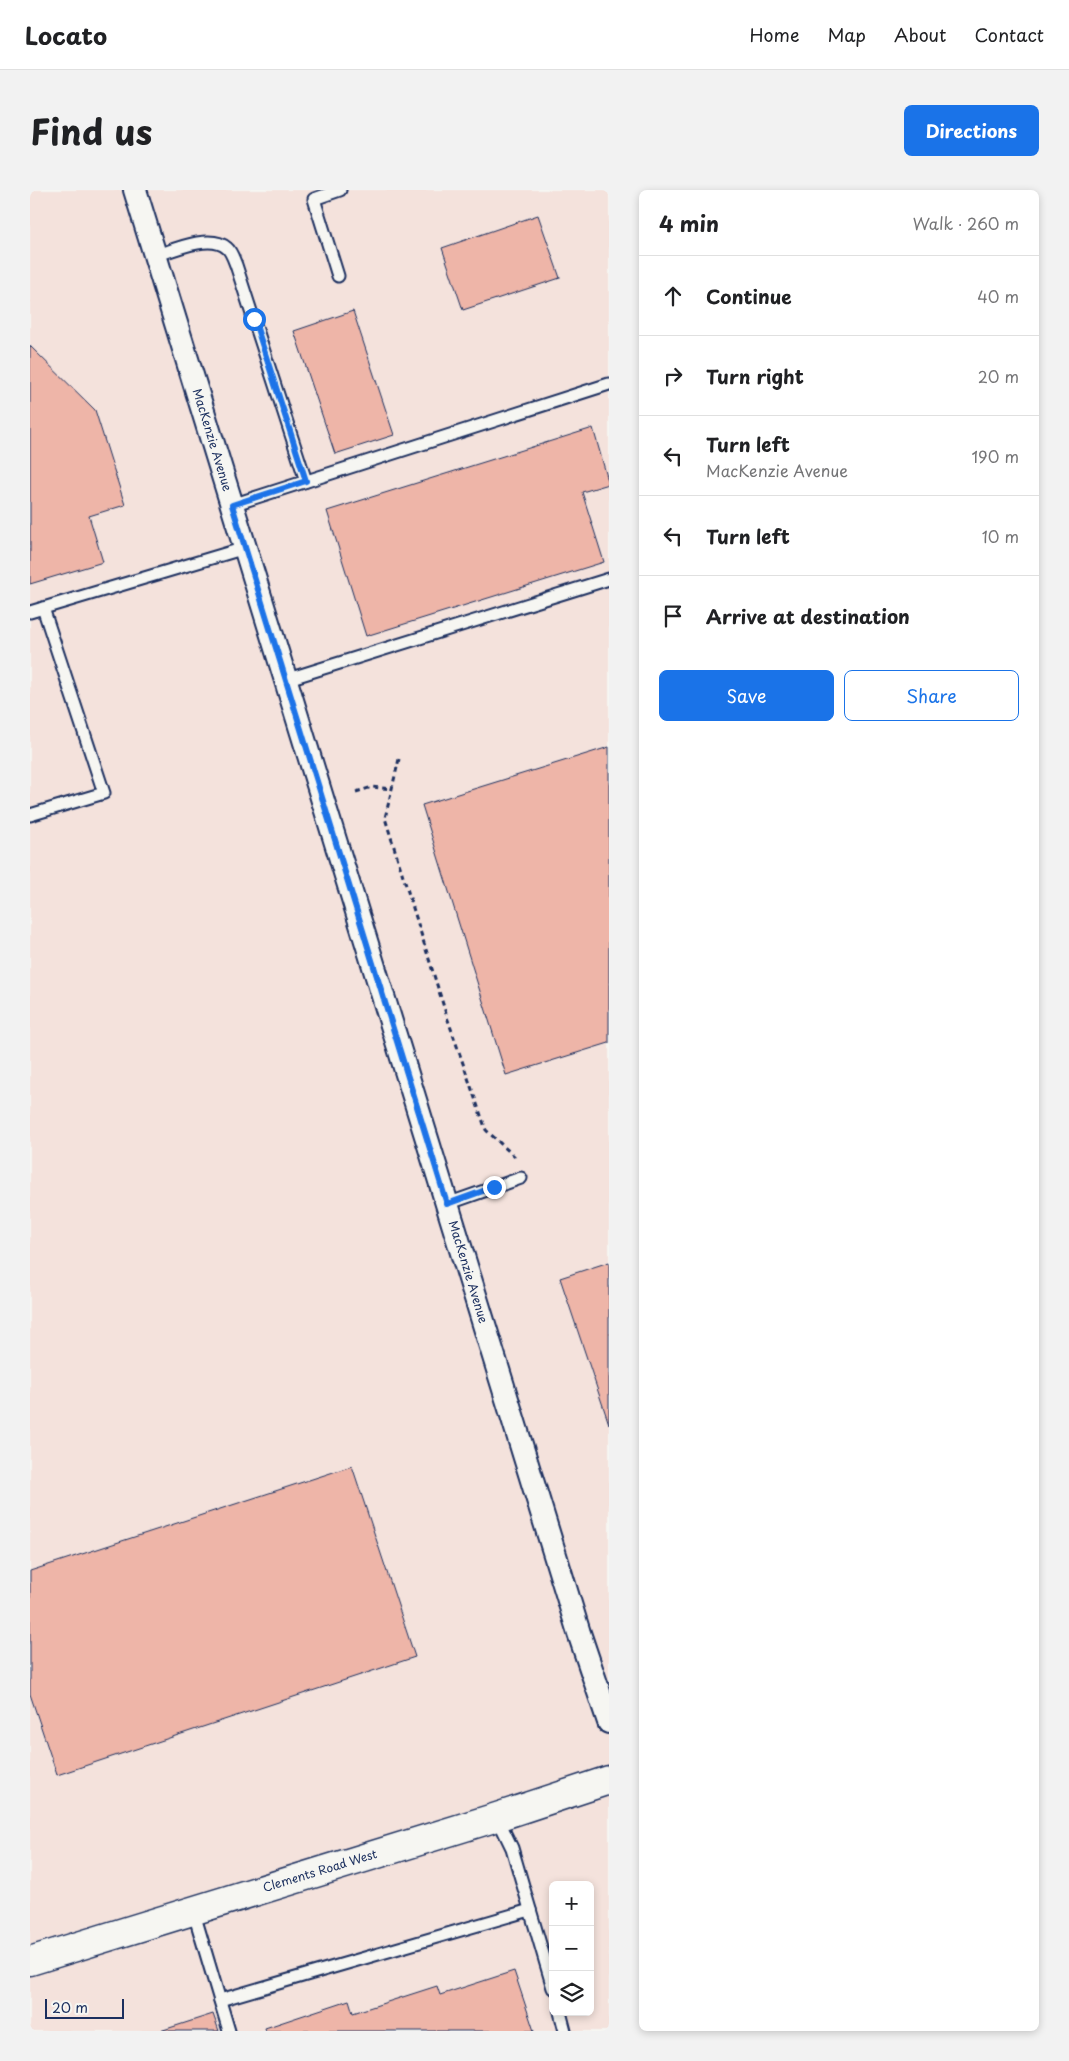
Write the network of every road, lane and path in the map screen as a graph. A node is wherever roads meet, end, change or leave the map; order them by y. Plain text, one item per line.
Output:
1 (134, 190) edge
2 (340, 190) edge
3 (155, 256) junction
4 (338, 276) dead end
5 (609, 384) edge
6 (306, 481) junction
7 (232, 505) junction
8 (245, 548) junction
9 (609, 579) edge
10 (43, 608) junction
11 (30, 612) edge
12 (285, 680) junction
13 (399, 759) dead end
14 (390, 789) junction
15 (356, 792) dead end
16 (30, 815) edge
17 (515, 1157) dead end
18 (521, 1178) dead end
19 (447, 1204) junction
20 (609, 1722) edge
21 (609, 1780) edge
22 (497, 1818) junction
23 (192, 1910) junction
24 (530, 1910) junction
25 (30, 1961) edge
26 (549, 1974) edge
27 (220, 2000) junction
28 (561, 2016) edge
29 (229, 2031) edge
30 (565, 2031) edge

1 - 3 street, MacKenzie Avenue
2 - 4 lane
3 - 6 lane
3 - 7 street, MacKenzie Avenue
5 - 6 lane
6 - 7 lane
7 - 8 street, MacKenzie Avenue
8 - 10 lane
8 - 12 street, MacKenzie Avenue
9 - 12 lane
10 - 11 lane
10 - 16 lane
12 - 19 street, MacKenzie Avenue
13 - 14 path
14 - 15 path
14 - 17 path
18 - 19 lane
19 - 20 street, MacKenzie Avenue
21 - 22 street, Clements Road West
22 - 23 street, Clements Road West
22 - 24 lane
23 - 25 street, Clements Road West
23 - 27 lane
24 - 26 lane
24 - 27 lane
27 - 29 lane
28 - 30 lane

